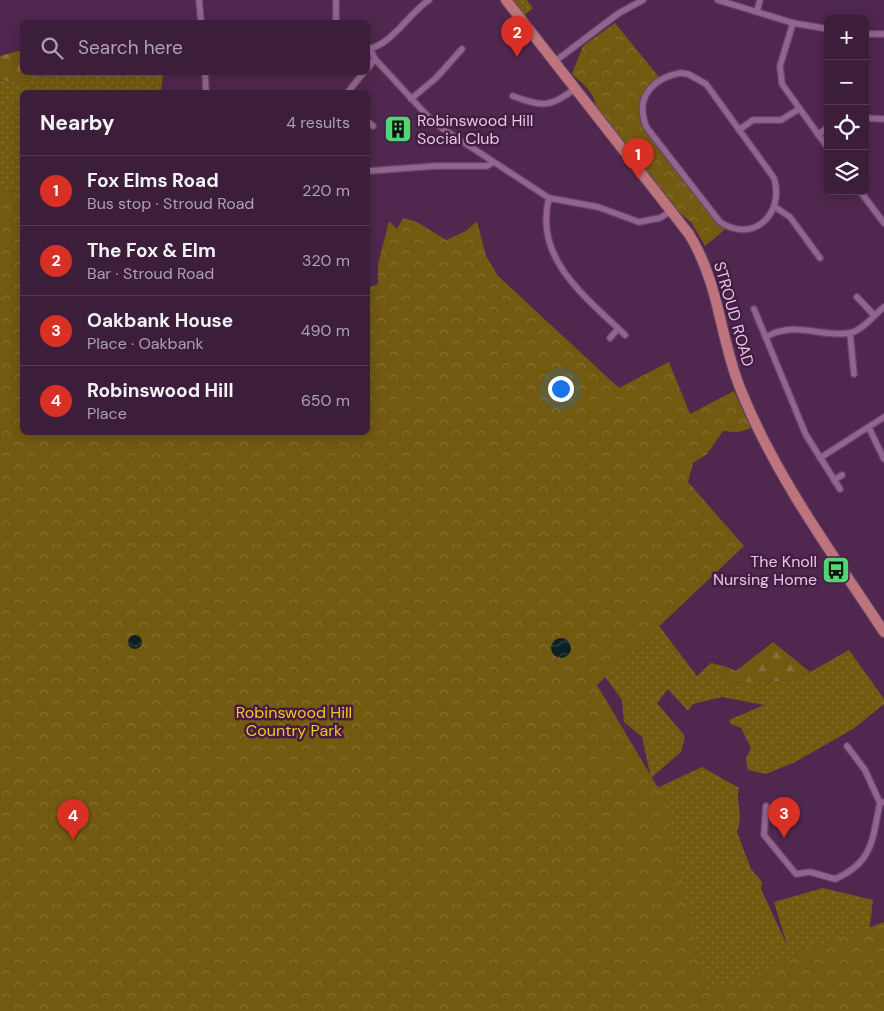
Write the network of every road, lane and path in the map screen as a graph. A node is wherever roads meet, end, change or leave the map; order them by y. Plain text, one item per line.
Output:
1 (199, 0) edge
2 (336, 0) edge
3 (429, 0) edge
4 (506, 0) edge
5 (643, 0) edge
6 (718, 0) edge
7 (760, 0) edge
8 (757, 11) junction
9 (201, 20) edge
10 (336, 20) edge
11 (793, 23) junction
12 (824, 28) edge
13 (869, 34) edge
14 (884, 34) edge
15 (370, 48) edge
16 (462, 49) dead end
17 (370, 51) edge
18 (375, 59) junction
19 (554, 62) junction
20 (370, 65) edge
21 (205, 75) edge
22 (362, 75) edge
23 (576, 88) junction
24 (206, 90) edge
25 (350, 90) edge
26 (411, 99) junction
27 (516, 99) dead end
28 (799, 109) junction
29 (869, 118) edge
30 (884, 120) edge
31 (370, 124) edge
32 (373, 126) dead end
33 (739, 130) junction
34 (824, 130) edge
35 (818, 135) junction
36 (824, 143) edge
37 (492, 163) junction
38 (370, 172) edge
39 (863, 195) edge
40 (549, 198) junction
41 (775, 208) junction
42 (671, 211) junction
43 (884, 223) edge
44 (820, 258) dead end
45 (857, 297) dead end
46 (884, 307) edge
47 (754, 309) dead end
48 (874, 315) junction
49 (618, 329) junction
50 (850, 333) junction
51 (625, 336) dead end
52 (766, 337) junction
53 (610, 338) dead end
54 (854, 374) dead end
55 (884, 417) edge
56 (868, 428) junction
57 (820, 458) junction
58 (884, 460) edge
59 (842, 474) dead end
60 (834, 480) junction
61 (840, 489) dead end
62 (884, 632) edge
63 (846, 745) dead end
64 (882, 802) edge
65 (766, 806) dead end

1 - 9 street
2 - 10 street
3 - 15 street
4 - 19 main road, STROUD ROAD
5 - 19 street
6 - 8 street
7 - 8 street
8 - 11 street
11 - 12 street
11 - 28 street
13 - 14 street
16 - 26 street
17 - 18 street
18 - 20 street
18 - 26 street
19 - 23 main road, STROUD ROAD
21 - 24 street
22 - 25 street
23 - 27 street
23 - 42 main road, STROUD ROAD
26 - 37 street
28 - 33 street
28 - 35 street
29 - 30 street
31 - 32 street
33 - 41 street
33 - 41 street
34 - 35 street
35 - 36 street
37 - 38 street
37 - 40 street
39 - 43 street
40 - 42 street
40 - 49 street
41 - 44 street
42 - 62 main road, STROUD ROAD
45 - 48 street
46 - 48 street
47 - 52 street
48 - 50 street
49 - 51 street
49 - 53 street
50 - 52 street
50 - 54 street
52 - 57 street
55 - 56 street
56 - 57 street
56 - 58 street
57 - 60 street
59 - 60 street
60 - 61 street
63 - 64 street
64 - 65 street

